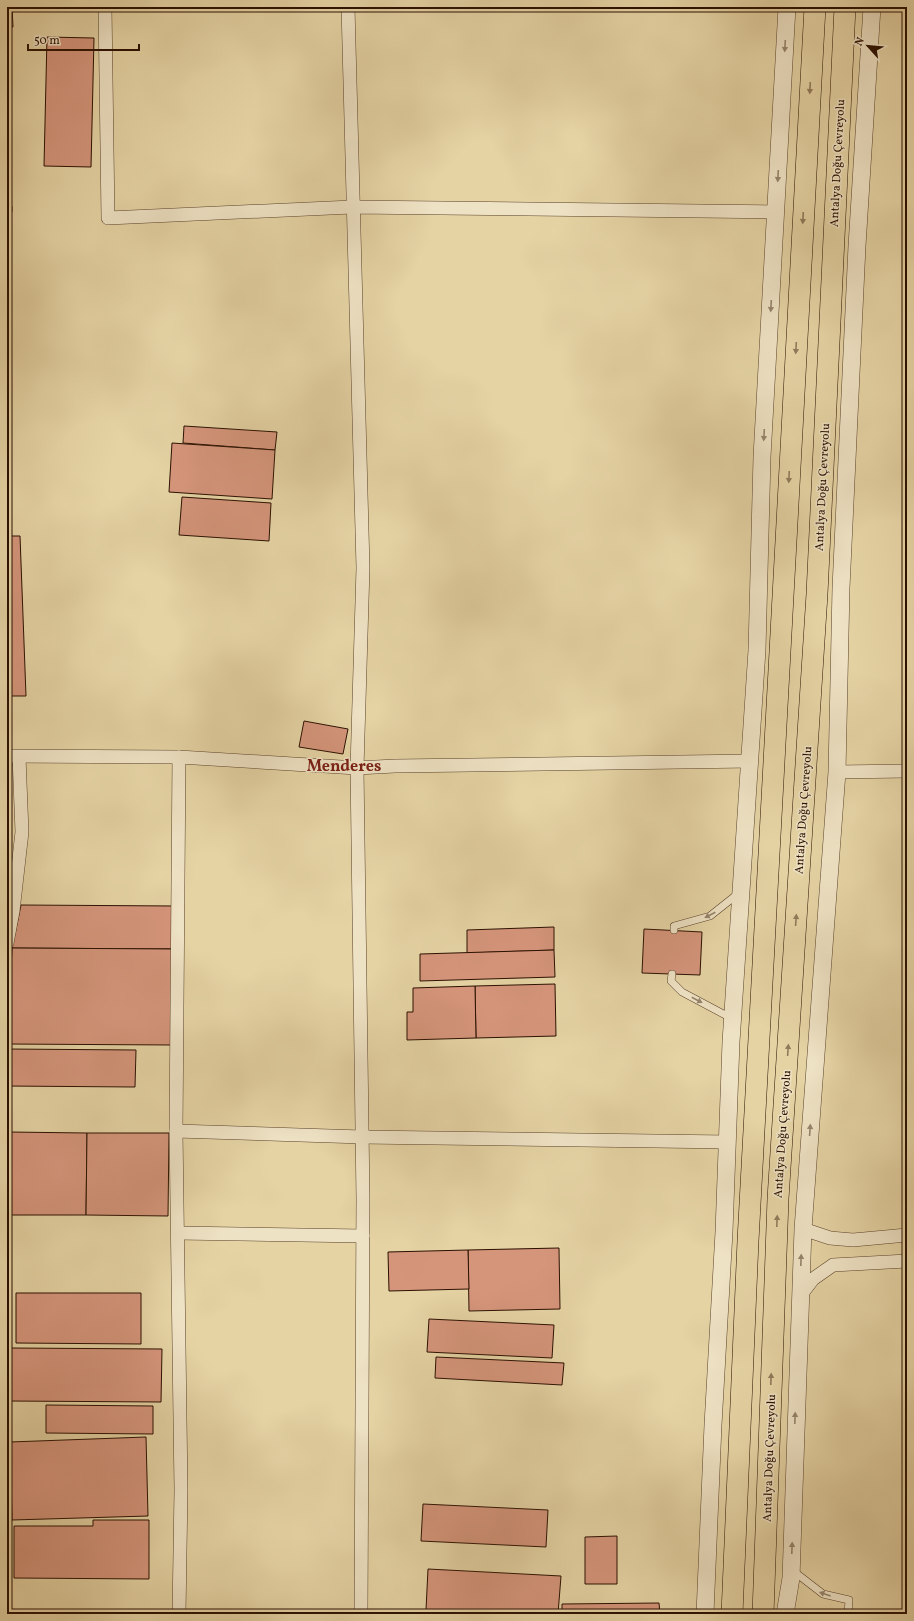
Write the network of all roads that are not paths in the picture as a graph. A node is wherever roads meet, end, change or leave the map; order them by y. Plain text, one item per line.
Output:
1 (105, 7) edge
2 (348, 7) edge
3 (787, 7) edge
4 (814, 7) edge
5 (845, 7) edge
6 (872, 7) edge
7 (352, 207) junction
8 (776, 212) junction
9 (13, 757) edge
10 (179, 757) junction
11 (750, 761) junction
12 (357, 768) junction
13 (907, 771) edge
14 (837, 772) junction
15 (741, 892) junction
16 (674, 930) dead end
17 (7, 942) edge
18 (672, 974) dead end
19 (732, 1018) junction
20 (176, 1131) junction
21 (362, 1137) junction
22 (728, 1142) junction
23 (803, 1229) junction
24 (178, 1233) junction
25 (907, 1235) edge
26 (363, 1236) junction
27 (907, 1261) edge
28 (800, 1296) junction
29 (791, 1570) junction
30 (179, 1614) edge
31 (361, 1614) edge
32 (705, 1614) edge
33 (732, 1614) edge
34 (763, 1614) edge
35 (785, 1614) edge
36 (848, 1614) edge

1 - 7 street
2 - 7 street
3 -> 8 street
4 -> 33 main road
34 -> 5 main road, Antalya Doğu Çevreyolu
6 - 14 street
7 - 8 street
7 - 12 street
8 -> 11 street
9 - 10 street
9 - 17 street
10 - 12 street
10 - 20 street
11 - 12 street
11 - 15 street
12 - 21 street
13 - 14 street
23 -> 14 street
15 -> 16 lane
15 - 19 street
18 -> 19 lane
19 - 22 street
20 - 21 street
20 - 24 street
21 - 22 street
21 - 26 street
22 - 32 street
23 - 25 street
28 -> 23 street
24 - 26 street
24 - 30 street
26 - 31 street
27 - 28 street
29 -> 28 street
29 - 35 street
36 -> 29 lane

